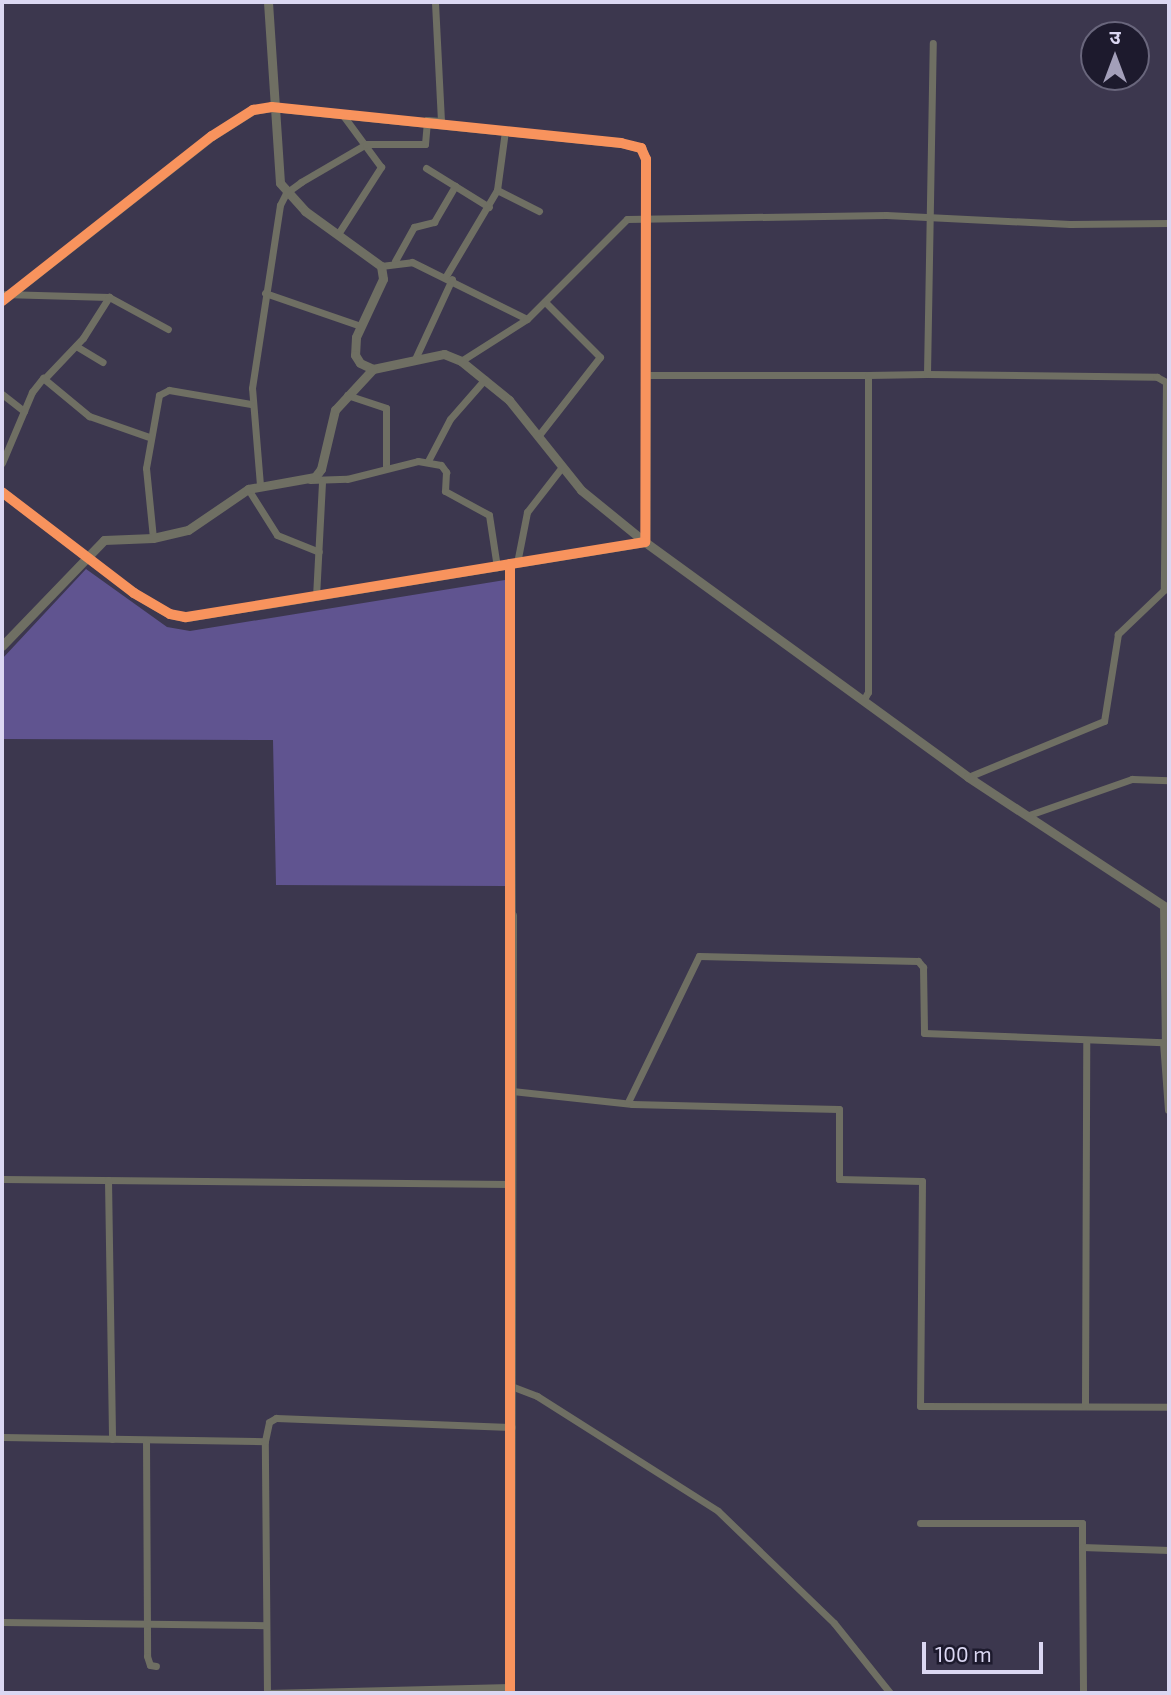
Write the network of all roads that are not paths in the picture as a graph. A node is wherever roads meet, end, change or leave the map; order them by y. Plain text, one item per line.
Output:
1 (268, 2) edge
2 (435, 2) edge
3 (933, 43) dead end
4 (272, 107) junction
5 (342, 114) junction
6 (428, 123) junction
7 (505, 131) junction
8 (366, 144) junction
9 (426, 169) dead end
10 (455, 186) junction
11 (497, 190) junction
12 (286, 193) junction
13 (489, 207) junction
14 (539, 211) dead end
15 (932, 216) junction
16 (645, 219) junction
17 (1169, 223) edge
18 (338, 234) junction
19 (395, 261) junction
20 (381, 266) junction
21 (449, 278) junction
22 (265, 293) junction
23 (7, 294) edge
24 (109, 297) junction
25 (2, 301) edge
26 (545, 302) junction
27 (527, 319) junction
28 (362, 326) junction
29 (168, 329) dead end
30 (76, 345) junction
31 (415, 359) junction
32 (461, 361) junction
33 (103, 362) dead end
34 (373, 369) junction
35 (927, 374) junction
36 (648, 375) junction
37 (868, 375) junction
38 (46, 378) junction
39 (485, 379) junction
40 (1168, 380) edge
41 (2, 394) edge
42 (347, 394) junction
43 (251, 404) junction
44 (24, 411) junction
45 (539, 435) junction
46 (149, 437) junction
47 (429, 461) junction
48 (2, 463) edge
49 (386, 467) junction
50 (562, 467) junction
51 (309, 480) junction
52 (322, 481) junction
53 (260, 485) junction
54 (248, 489) junction
55 (2, 492) edge
56 (153, 538) junction
57 (645, 542) junction
58 (318, 552) junction
59 (85, 557) junction
60 (514, 564) junction
61 (497, 567) junction
62 (316, 597) junction
63 (2, 646) edge
64 (863, 701) junction
65 (968, 777) junction
66 (1169, 780) edge
67 (1029, 815) junction
68 (1166, 907) edge
69 (512, 915) joint
70 (1086, 1042) junction
71 (1165, 1043) junction
72 (512, 1091) junction
73 (628, 1102) junction
74 (1168, 1111) edge
75 (2, 1179) edge
76 (108, 1180) junction
77 (511, 1184) junction
78 (511, 1386) junction
79 (1085, 1406) junction
80 (1169, 1407) edge
81 (512, 1427) junction
82 (2, 1437) edge
83 (112, 1439) junction
84 (146, 1440) junction
85 (265, 1441) junction
86 (920, 1523) dead end
87 (1082, 1547) junction
88 (1169, 1549) edge
89 (2, 1622) edge
90 (148, 1624) junction
91 (266, 1625) junction
92 (156, 1666) dead end
93 (510, 1690) edge
94 (257, 1693) edge
95 (268, 1693) edge
96 (890, 1693) edge
97 (1083, 1693) edge

1 - 4 street
2 - 6 street
3 - 15 street
4 - 5 street
4 - 12 street
4 - 23 street
5 - 6 street
5 - 8 street
6 - 7 street
6 - 8 street
7 - 11 street
7 - 16 street
8 - 12 street
8 - 18 street
9 - 10 street
10 - 13 street
10 - 19 street
11 - 13 street
11 - 14 street
12 - 18 street
12 - 22 street
13 - 21 street
15 - 16 street
15 - 17 street
15 - 35 street
16 - 26 street
16 - 36 street
18 - 20 street
19 - 20 street
19 - 21 street
20 - 28 street
21 - 27 street
21 - 31 street
22 - 28 street
22 - 43 street
23 - 24 street
23 - 25 street
24 - 29 street
24 - 30 street
26 - 27 street
26 - 45 street
27 - 32 street
28 - 34 street
30 - 33 street
30 - 38 street
31 - 32 street
31 - 34 street
32 - 39 street
34 - 42 street
35 - 37 street
35 - 40 street
36 - 37 street
36 - 57 street
37 - 64 street
38 - 44 street
38 - 46 street
39 - 45 street
39 - 47 street
40 - 65 street
41 - 44 street
42 - 49 street
42 - 51 street
43 - 46 street
43 - 53 street
44 - 48 street
45 - 50 street
46 - 56 street
47 - 49 street
47 - 61 street
49 - 52 street
50 - 57 street
50 - 60 street
51 - 52 street
51 - 53 street
52 - 58 street
53 - 54 street
54 - 56 street
54 - 58 street
55 - 59 street
56 - 59 street
57 - 60 street
57 - 64 street
58 - 62 street
59 - 62 street
59 - 63 street
60 - 61 street
60 - 69 street
61 - 62 street
64 - 65 street
65 - 67 street
66 - 67 street
67 - 68 street
68 - 71 street
69 - 72 street
70 - 71 street
70 - 73 street
70 - 79 street
71 - 74 street
72 - 73 street
72 - 77 street
73 - 79 street
75 - 76 street
76 - 77 street
76 - 83 street
77 - 78 street
78 - 81 street
78 - 96 street
79 - 80 street
81 - 85 street
81 - 93 street
82 - 83 street
83 - 84 street
84 - 85 street
84 - 90 street
85 - 91 street
86 - 87 street
87 - 88 street
87 - 97 street
89 - 90 street
90 - 91 street
90 - 92 street
91 - 95 street
93 - 95 street
94 - 95 street

